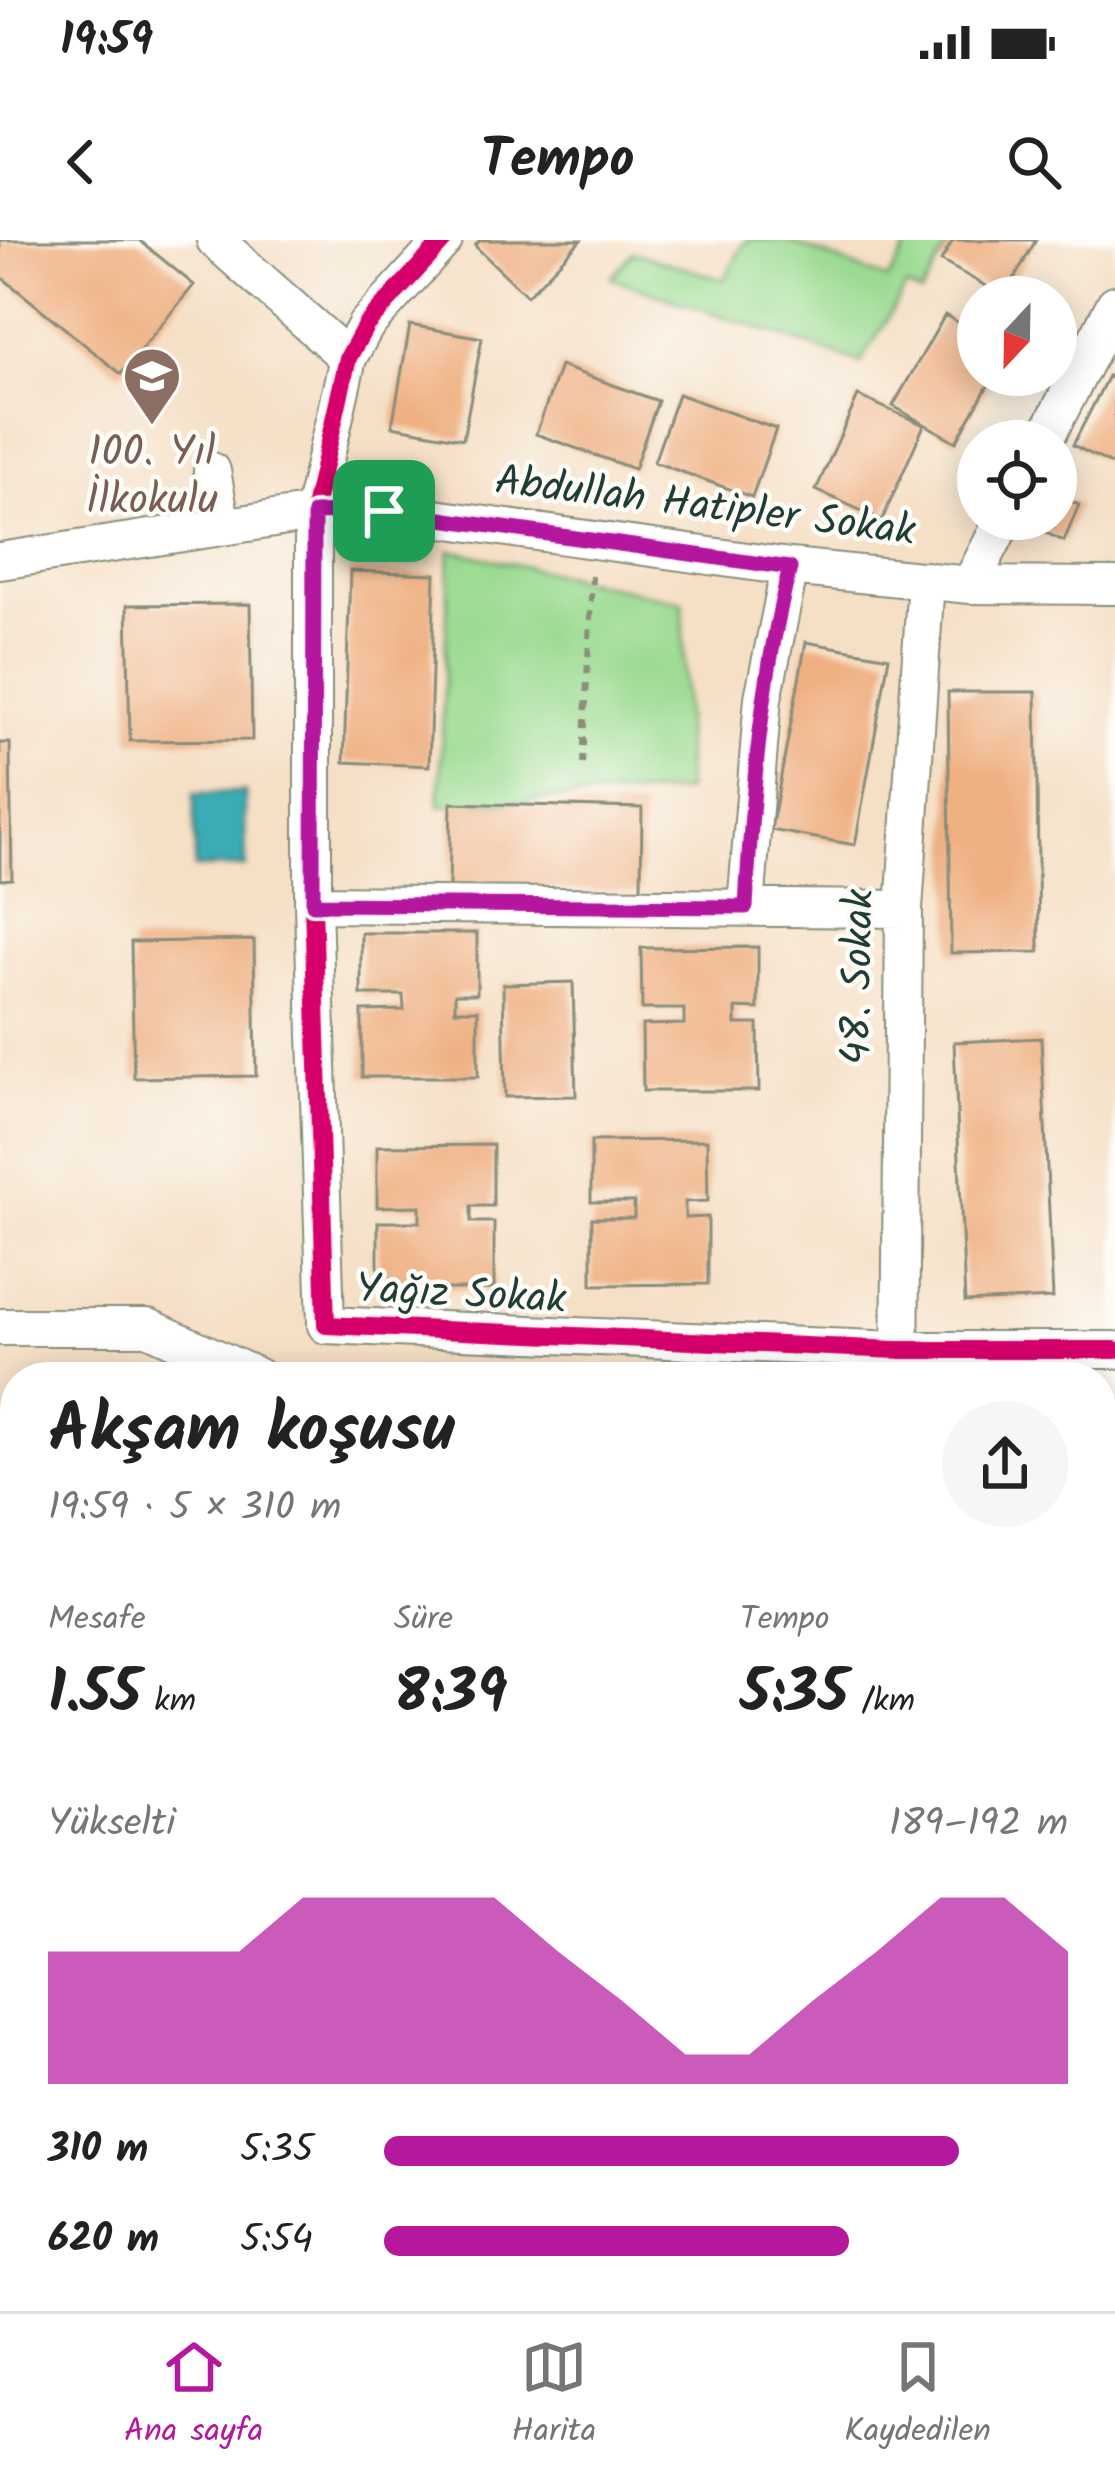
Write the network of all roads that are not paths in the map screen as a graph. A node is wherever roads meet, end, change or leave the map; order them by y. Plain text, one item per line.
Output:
1 (214, 240) edge
2 (444, 240) edge
3 (1115, 304) edge
4 (348, 358) junction
5 (1055, 420) edge
6 (212, 471) dead end
7 (314, 513) junction
8 (222, 527) junction
9 (993, 540) edge
10 (0, 561) edge
11 (790, 568) junction
12 (926, 580) junction
13 (970, 585) junction
14 (1115, 586) edge
15 (313, 904) junction
16 (746, 907) junction
17 (904, 909) junction
18 (0, 1327) edge
19 (1115, 1350) edge
20 (224, 1362) edge
21 (870, 1362) edge
22 (899, 1362) edge
23 (930, 1362) edge

1 - 4 street
2 - 4 street
3 - 5 street
4 - 7 street, Yağız Sokak
6 - 8 street
7 - 8 street, Abdullah Hatipler Sokak
7 - 11 street, Abdullah Hatipler Sokak
7 - 15 street, Yağız Sokak
8 - 10 street, Abdullah Hatipler Sokak
9 - 13 street
11 - 12 street, Abdullah Hatipler Sokak
11 - 16 street
12 - 13 street, Abdullah Hatipler Sokak
12 - 17 street, 48. Sokak
13 - 14 street, Abdullah Hatipler Sokak
15 - 16 street
15 - 21 street, Yağız Sokak
16 - 17 street
17 - 22 street, 48. Sokak
18 - 20 street
19 - 23 street, Yağız Sokak

